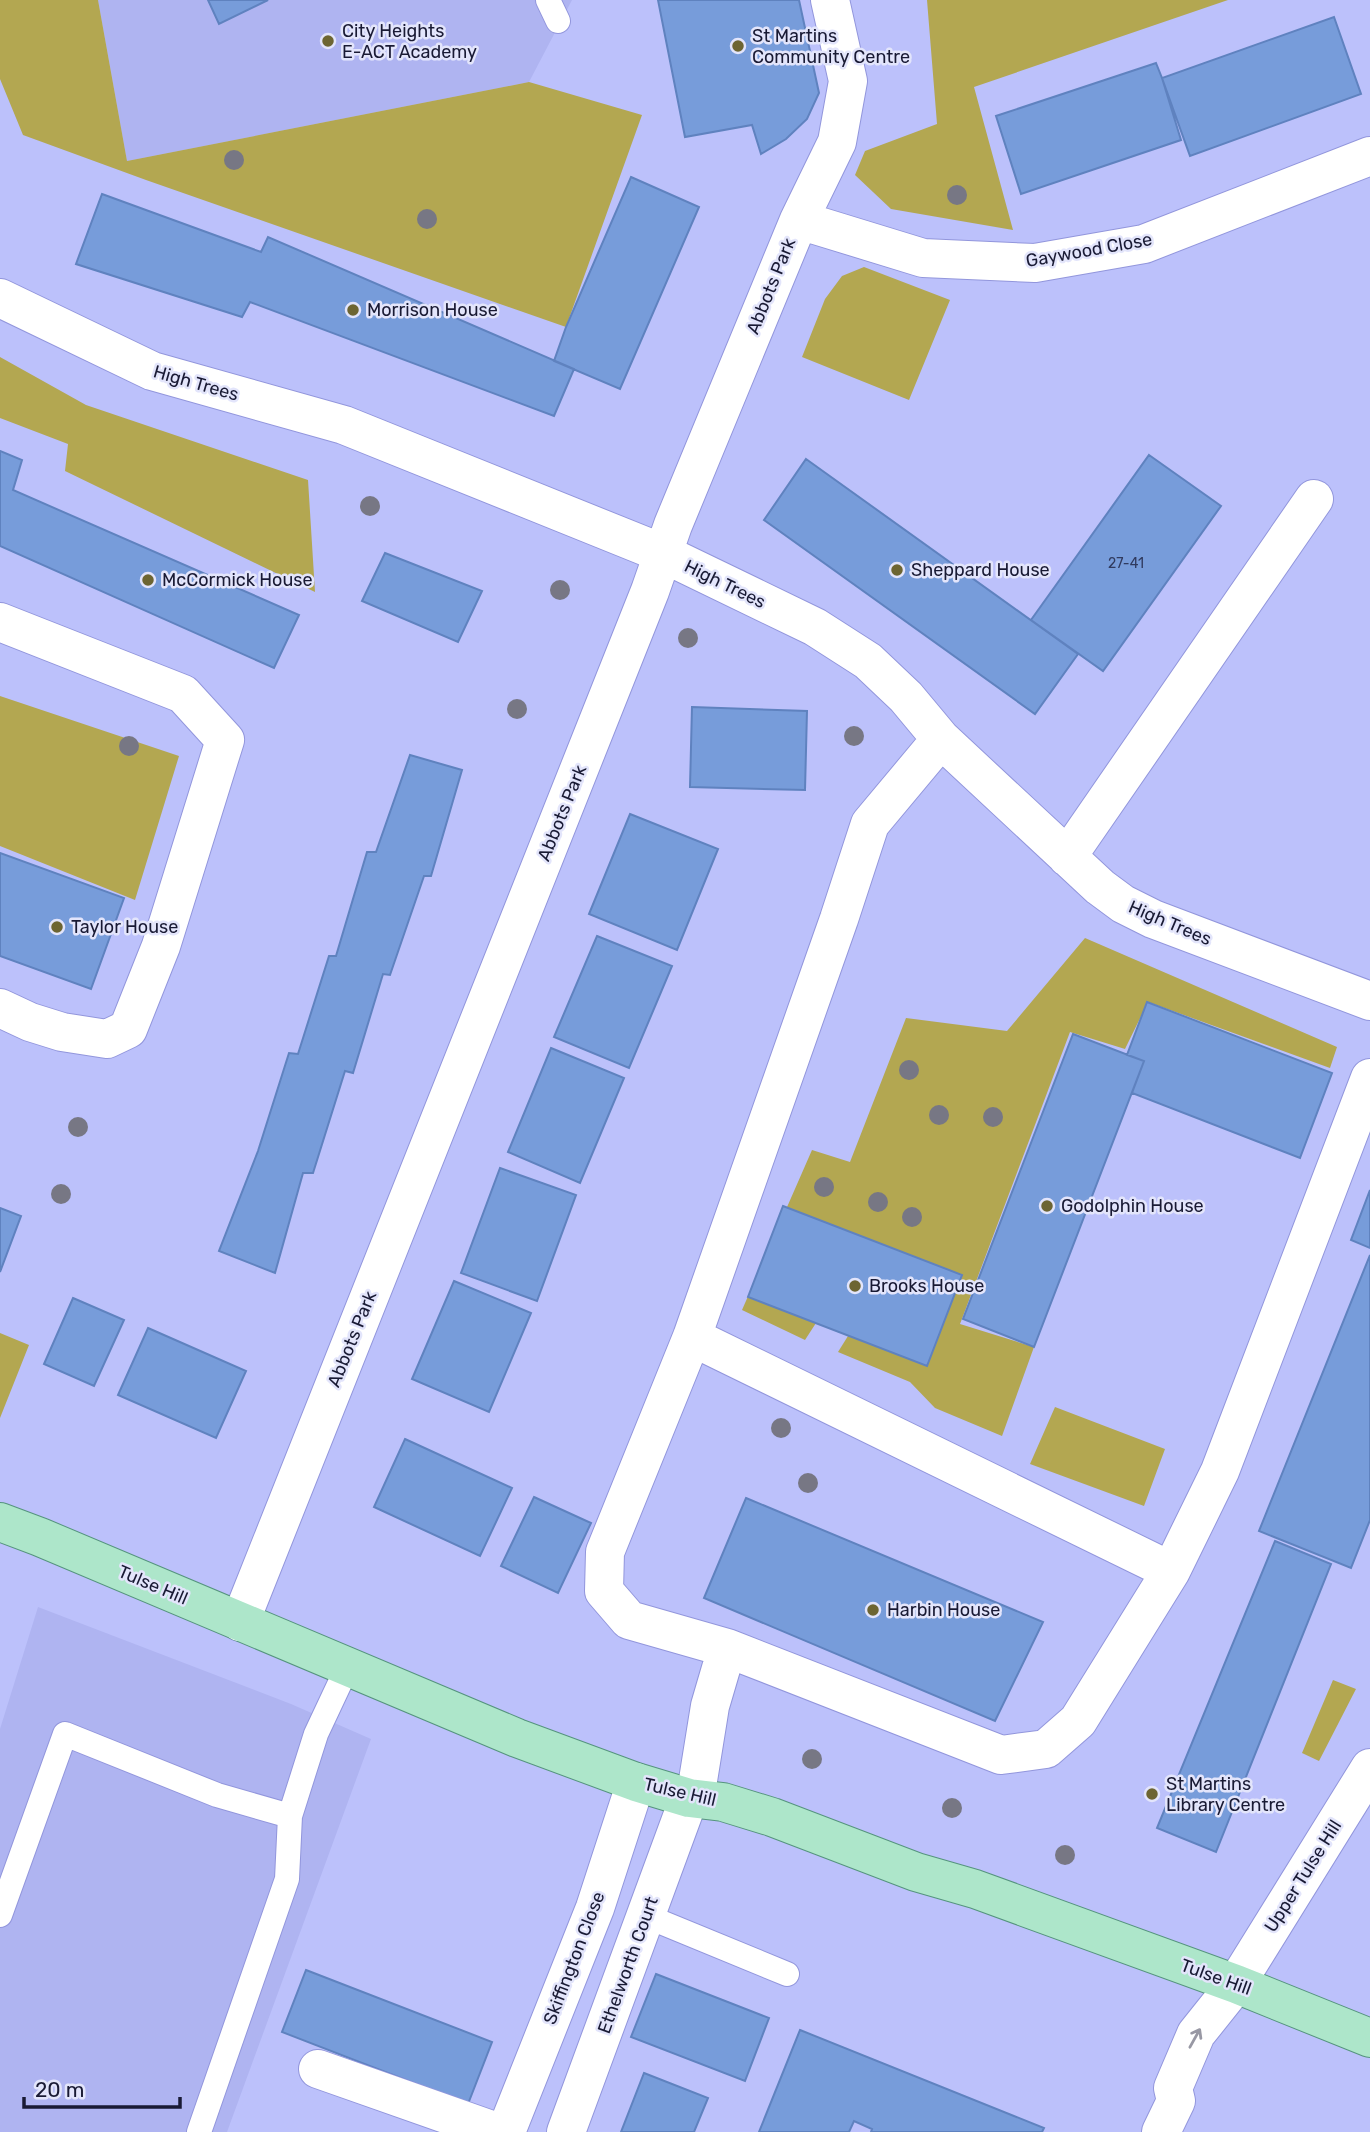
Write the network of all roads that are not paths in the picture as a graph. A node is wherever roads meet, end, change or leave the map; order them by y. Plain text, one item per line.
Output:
1 (830, 0) edge
2 (1370, 156) edge
3 (799, 220) junction
4 (0, 298) edge
5 (1314, 499) dead end
6 (662, 553) junction
7 (0, 622) edge
8 (941, 739) junction
9 (1067, 857) junction
10 (1370, 1001) edge
11 (0, 1008) edge
12 (1370, 1078) edge
13 (692, 1337) junction
14 (0, 1522) edge
15 (1171, 1571) junction
16 (240, 1622) junction
17 (727, 1648) junction
18 (347, 1668) junction
19 (1370, 1768) edge
20 (636, 1782) junction
21 (692, 1798) junction
22 (290, 1816) junction
23 (0, 1915) edge
24 (646, 1916) junction
25 (787, 1973) dead end
26 (1236, 1984) junction
27 (1370, 2038) edge
28 (318, 2069) dead end
29 (199, 2132) edge
30 (498, 2132) edge
31 (506, 2132) edge
32 (566, 2132) edge
33 (1161, 2132) edge

1 - 3 street, Abbots Park
2 - 3 street, Gaywood Close
3 - 6 street, Abbots Park
4 - 6 street, High Trees
5 - 9 street
6 - 8 street, High Trees
6 - 16 street, Abbots Park
7 - 11 street
8 - 9 street, High Trees
8 - 13 street
9 - 10 street, High Trees
12 - 15 street
13 - 15 street
13 - 17 street
14 - 16 main road, Tulse Hill
15 - 17 street
16 - 18 main road, Tulse Hill
17 - 21 street, Ethelworth Court
18 - 20 main road, Tulse Hill
18 - 22 lane
19 - 26 street, Upper Tulse Hill
20 - 21 main road, Tulse Hill
20 - 31 street, Skiffington Close
21 - 24 street, Ethelworth Court
21 - 26 main road, Tulse Hill
22 - 23 lane
22 - 29 lane
24 - 25 lane
24 - 32 street, Ethelworth Court
26 - 27 main road, Tulse Hill
33 -> 26 street, Upper Tulse Hill
28 - 30 street

